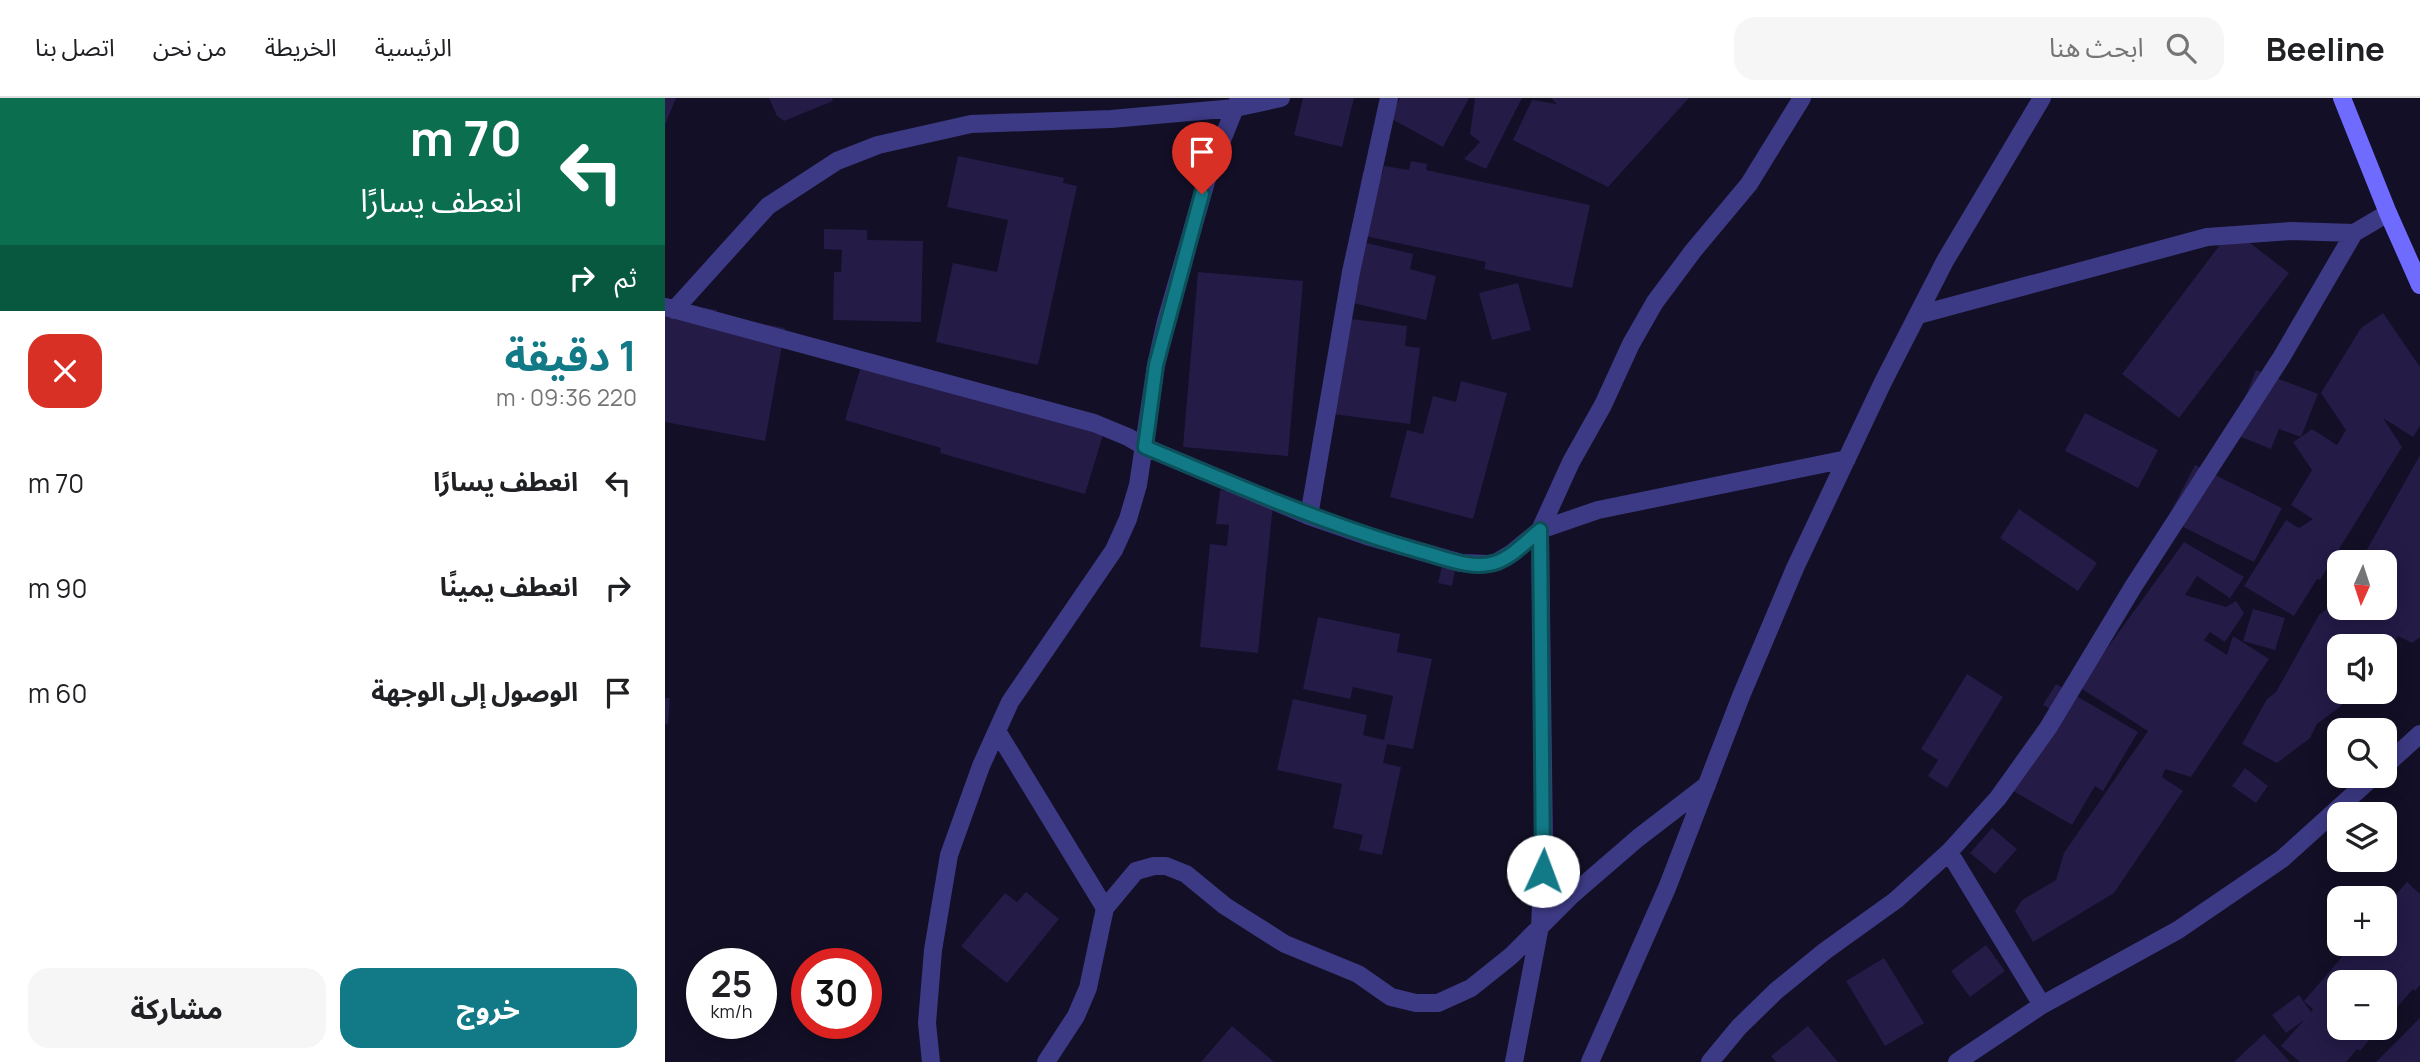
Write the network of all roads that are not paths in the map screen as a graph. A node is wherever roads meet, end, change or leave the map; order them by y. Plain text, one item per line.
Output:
1 (1281, 98) edge
2 (1389, 98) edge
3 (1802, 98) edge
4 (2042, 98) edge
5 (2342, 98) edge
6 (1238, 103) edge
7 (2388, 213) junction
8 (2354, 233) junction
9 (2420, 285) edge
10 (670, 309) edge
11 (1918, 315) junction
12 (1145, 447) junction
13 (1847, 458) junction
14 (1309, 516) junction
15 (1540, 530) junction
16 (997, 731) junction
17 (2420, 734) edge
18 (2397, 755) edge
19 (1707, 785) junction
20 (2361, 788) edge
21 (1949, 852) junction
22 (1105, 908) junction
23 (1541, 926) junction
24 (2042, 1004) junction
25 (931, 1062) edge
26 (1046, 1062) edge
27 (1514, 1062) edge
28 (1590, 1062) edge
29 (1710, 1062) edge
30 (1957, 1062) edge

1 - 6 street
2 - 14 street
3 - 15 street
4 - 11 street
5 - 7 street
6 - 10 street
6 - 12 street
7 - 8 street
7 - 9 street
8 - 11 street
8 - 21 street
10 - 12 street
11 - 13 street
12 - 14 street
12 - 16 street
13 - 15 street
13 - 19 street
14 - 15 street
15 - 23 street
16 - 22 street
16 - 25 street
17 - 18 street
19 - 23 street
19 - 28 street
20 - 24 street
21 - 24 street
21 - 29 street
22 - 23 street
22 - 26 street
23 - 27 street
24 - 30 street

